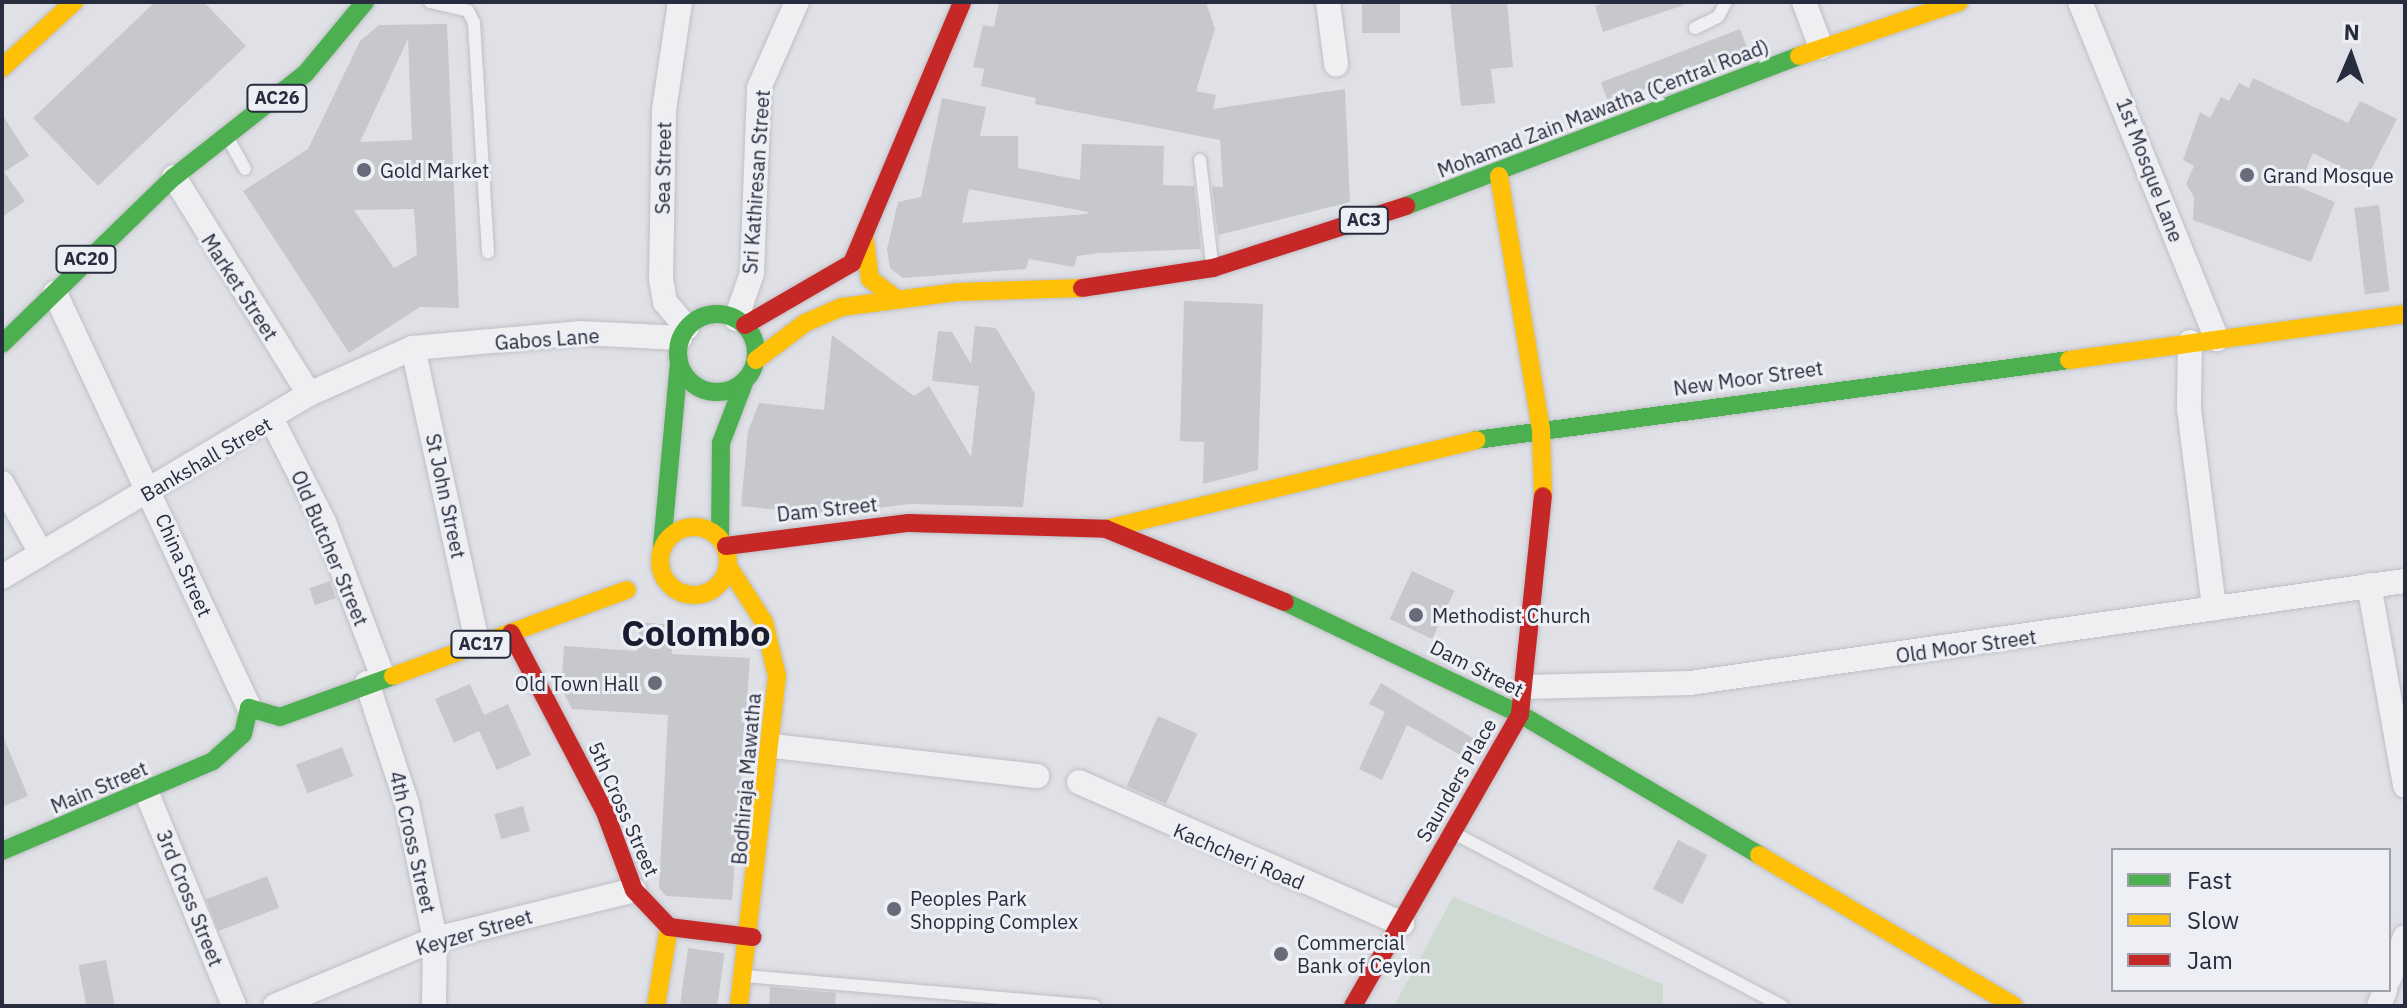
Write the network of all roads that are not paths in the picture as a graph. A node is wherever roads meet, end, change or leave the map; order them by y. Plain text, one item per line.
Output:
1 (74, 2) edge
2 (365, 2) edge
3 (430, 2) edge
4 (680, 2) edge
5 (797, 2) edge
6 (962, 2) edge
7 (1328, 2) edge
8 (1726, 2) edge
9 (1804, 2) edge
10 (1959, 2) edge
11 (2080, 2) edge
12 (1695, 28) dead end
13 (1821, 47) junction
14 (1336, 64) dead end
15 (2, 68) edge
16 (227, 137) junction
17 (1200, 160) dead end
18 (245, 169) dead end
19 (1499, 176) junction
20 (174, 177) junction
21 (864, 234) junction
22 (488, 253) dead end
23 (1213, 268) junction
24 (55, 293) junction
25 (895, 298) junction
26 (2405, 314) edge
27 (740, 322) junction
28 (2217, 339) junction
29 (682, 342) junction
30 (2190, 342) junction
31 (2, 344) edge
32 (413, 348) junction
33 (756, 360) junction
34 (745, 380) junction
35 (309, 394) junction
36 (273, 422) junction
37 (1541, 429) junction
38 (2, 483) edge
39 (151, 491) junction
40 (1106, 529) junction
41 (723, 542) junction
42 (662, 546) junction
43 (41, 553) junction
44 (728, 566) junction
45 (660, 567) junction
46 (2, 577) edge
47 (2405, 581) edge
48 (669, 585) junction
49 (2369, 585) junction
50 (627, 590) junction
51 (2214, 608) junction
52 (511, 633) junction
53 (478, 645) junction
54 (375, 679) junction
55 (1524, 687) junction
56 (335, 698) junction
57 (249, 708) junction
58 (1520, 714) junction
59 (773, 746) junction
60 (213, 761) junction
61 (1037, 776) dead end
62 (2404, 776) edge
63 (1079, 782) dead end
64 (146, 791) junction
65 (1451, 832) junction
66 (2, 851) edge
67 (634, 890) junction
68 (1402, 924) junction
69 (669, 927) junction
70 (752, 937) junction
71 (2405, 937) edge
72 (435, 939) junction
73 (2391, 974) edge
74 (745, 976) junction
75 (234, 1006) edge
76 (275, 1006) edge
77 (434, 1006) edge
78 (656, 1006) edge
79 (739, 1006) edge
80 (1095, 1006) edge
81 (1353, 1006) edge
82 (1782, 1006) edge
83 (2014, 1006) edge

1 - 15 main road
2 - 16 main road, AC26
3 - 22 lane
4 - 29 street, Sea Street
5 - 27 street, Sri Kathiresan Street
6 - 21 main road
7 - 14 street
8 - 12 lane
9 - 13 street
10 - 13 main road, Mohamad Zain Mawatha (Central Road) / AC3
11 - 28 street, 1st Mosque Lane
13 - 19 main road, Mohamad Zain Mawatha (Central Road) / AC3
16 - 18 lane
16 - 20 main road, AC26
17 - 23 lane
19 - 23 main road, Mohamad Zain Mawatha (Central Road) / AC3
19 - 37 main road, Saunders Place
20 - 24 main road, AC20
20 - 35 street, Market Street
21 - 25 main road
21 - 27 main road
23 - 25 main road, Mohamad Zain Mawatha (Central Road) / AC3
24 - 31 main road, AC20
24 - 39 street, China Street
25 - 33 main road, Mohamad Zain Mawatha (Central Road) / AC3
26 - 28 main road, New Moor Street
27 - 29 main road
27 - 33 main road
28 - 30 main road, New Moor Street
29 - 32 street, Gabos Lane
29 - 34 main road
29 - 42 main road
30 - 37 main road, New Moor Street
30 - 51 street
32 - 35 street, Bankshall Street
32 - 53 street, St John Street
33 - 34 main road
34 - 41 main road
35 - 36 street, Bankshall Street
36 - 39 street, Bankshall Street
36 - 54 street, Old Butcher Street
37 - 40 main road, New Moor Street
37 - 55 main road, Saunders Place
38 - 43 street
39 - 43 street, Bankshall Street
39 - 57 street, China Street
40 - 41 main road, Dam Street
40 - 58 main road, Dam Street
41 - 42 main road
41 - 44 main road
42 - 45 main road
43 - 46 street, Bankshall Street
44 - 48 main road
44 - 59 main road, Bodhiraja Mawatha
45 - 48 main road
45 - 50 main road, Main Street / AC17
47 - 49 street, Old Moor Street
48 - 50 main road, Main Street / AC17
49 - 51 street, Old Moor Street
49 - 62 street
50 - 52 main road, Main Street / AC17
51 - 55 street, Old Moor Street
52 - 53 main road, Main Street / AC17
52 - 67 main road, 5th Cross Street
53 - 54 main road, Main Street / AC17
54 - 56 main road, Main Street / AC17
54 - 72 street, 4th Cross Street
55 - 58 main road, Saunders Place
56 - 57 main road, Main Street / AC17
56 - 60 main road, Main Street / AC17
57 - 60 main road, Main Street / AC17
58 - 65 main road, Saunders Place
58 - 83 main road, Dam Street
59 - 61 street
59 - 70 main road, Bodhiraja Mawatha
60 - 64 main road, Main Street / AC17
63 - 68 street, Kachcheri Road
64 - 66 main road, Main Street / AC17
64 - 75 street, 3rd Cross Street
65 - 68 main road, Saunders Place
65 - 82 lane
67 - 69 main road, 5th Cross Street
67 - 72 street, Keyzer Street
68 - 81 main road, Saunders Place
69 - 70 main road
69 - 78 main road
70 - 74 main road, Bodhiraja Mawatha
71 - 73 street
72 - 76 street, Keyzer Street
72 - 77 street, 4th Cross Street
74 - 79 main road, Bodhiraja Mawatha
74 - 80 lane

